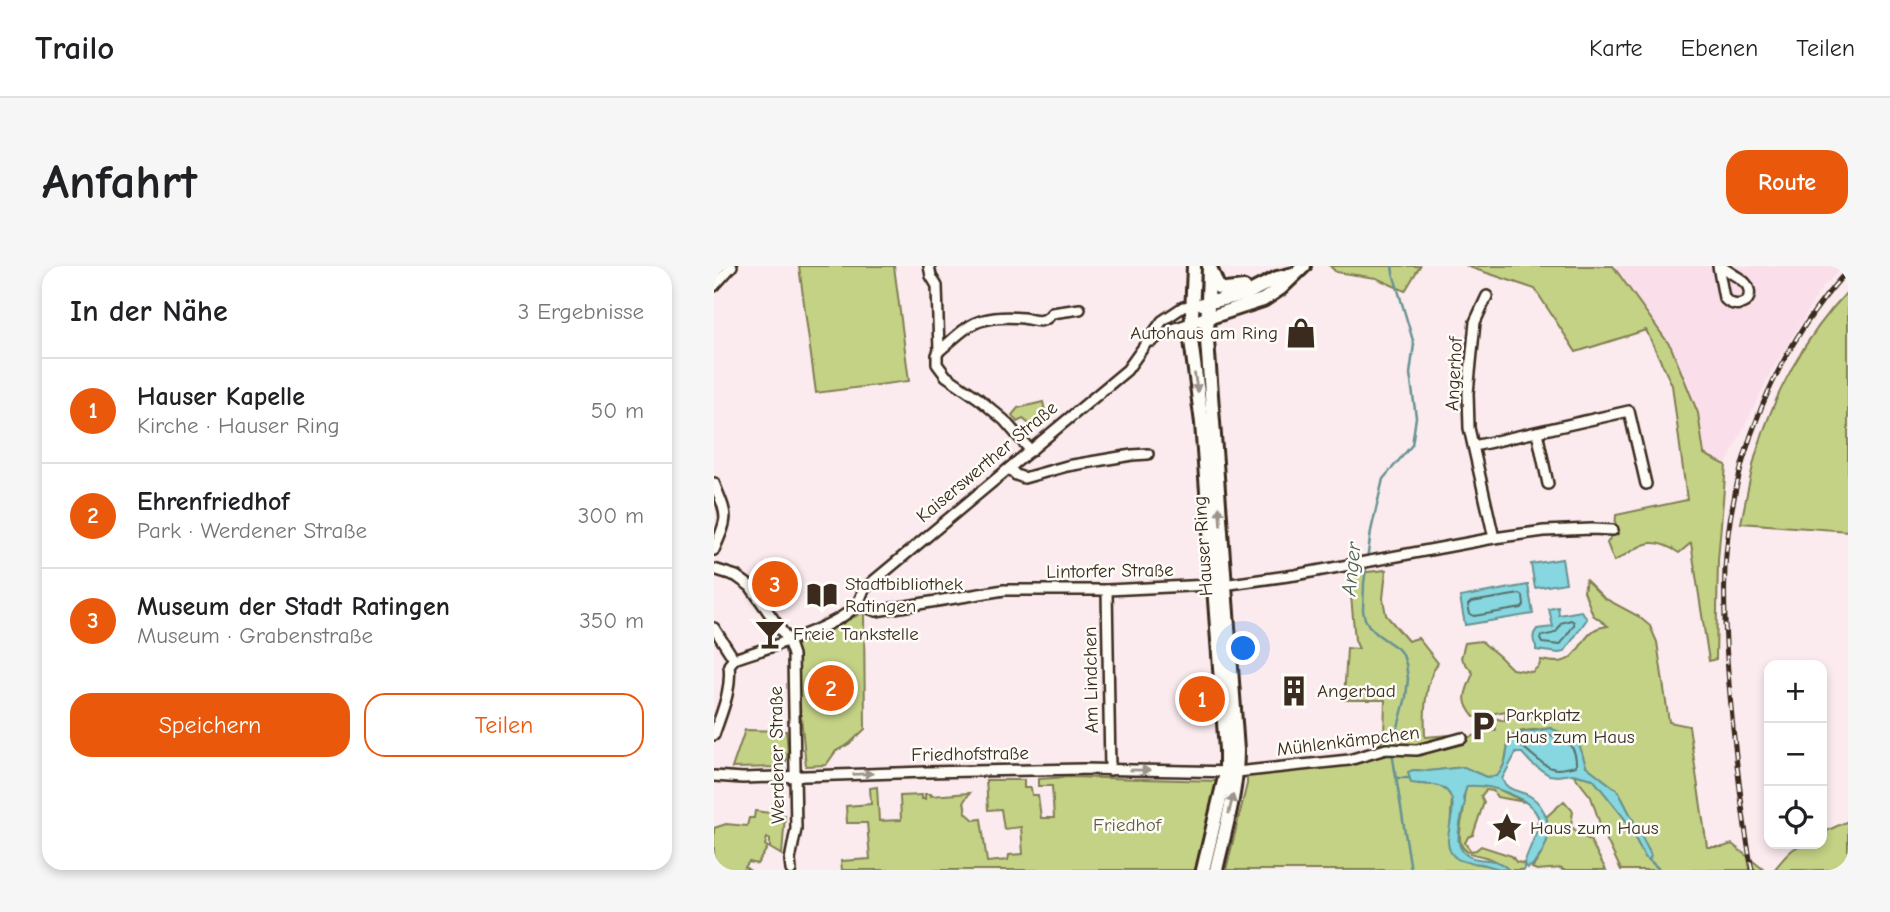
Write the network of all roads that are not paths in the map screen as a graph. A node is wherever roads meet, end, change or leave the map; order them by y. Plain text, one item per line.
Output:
1 (732, 266) edge
2 (929, 266) edge
3 (1194, 266) edge
4 (1210, 266) edge
5 (1299, 270) edge
6 (714, 286) edge
7 (1262, 286) junction
8 (1487, 296) dead end
9 (1208, 303) junction
10 (1192, 306) junction
11 (1080, 309) dead end
12 (1208, 318) junction
13 (1191, 323) junction
14 (1143, 349) junction
15 (939, 351) junction
16 (1537, 432) junction
17 (1474, 446) junction
18 (1031, 451) junction
19 (1148, 454) dead end
20 (1010, 469) junction
21 (714, 483) edge
22 (1548, 484) dead end
23 (1646, 484) dead end
24 (1613, 530) dead end
25 (1494, 538) junction
26 (714, 550) edge
27 (714, 569) edge
28 (1219, 585) junction
29 (1107, 590) junction
30 (857, 604) junction
31 (714, 628) edge
32 (788, 640) junction
33 (731, 662) junction
34 (714, 734) edge
35 (1462, 738) dead end
36 (1110, 770) junction
37 (1231, 772) junction
38 (714, 776) edge
39 (795, 776) junction
40 (791, 870) edge
41 (1203, 870) edge
42 (1216, 870) edge

1 - 6 street
2 - 15 street
3 - 10 main road
4 - 7 main road
4 - 9 main road
5 - 7 main road
5 - 12 main road
7 - 9 main road
8 - 17 street, Angerhof
9 - 10 main road
9 - 12 main road
10 - 13 main road
10 - 14 street, Kaiserswerther Straße
11 - 15 street
12 - 13 main road
28 -> 12 main road, Hauser Ring
13 - 14 street, Kaiserswerther Straße
13 -> 28 main road, Hauser Ring
14 - 18 street, Kaiserswerther Straße
15 - 18 street
16 - 17 street
16 - 22 street
16 - 23 street
17 - 25 street, Angerhof
18 - 20 street, Kaiserswerther Straße
19 - 20 street
20 - 30 street, Kaiserswerther Straße
21 - 26 street
24 - 25 street, Lintorfer Straße
25 - 28 street, Lintorfer Straße
27 - 32 street
28 - 29 street, Lintorfer Straße
28 - 37 main road, Hauser Ring
29 - 30 street, Lintorfer Straße
29 - 36 street, Am Lindchen
30 - 32 street, Kaiserswerther Straße
31 - 33 street
32 - 33 street
32 - 39 street, Werdener Straße
33 - 34 street
35 - 37 street, Mühlenkämpchen
36 -> 37 street, Friedhofstraße
39 -> 36 street, Friedhofstraße
37 - 41 main road, Hauser Ring
42 -> 37 main road, Hauser Ring
38 - 39 street, Friedhofstraße
39 - 40 street, Werdener Straße

